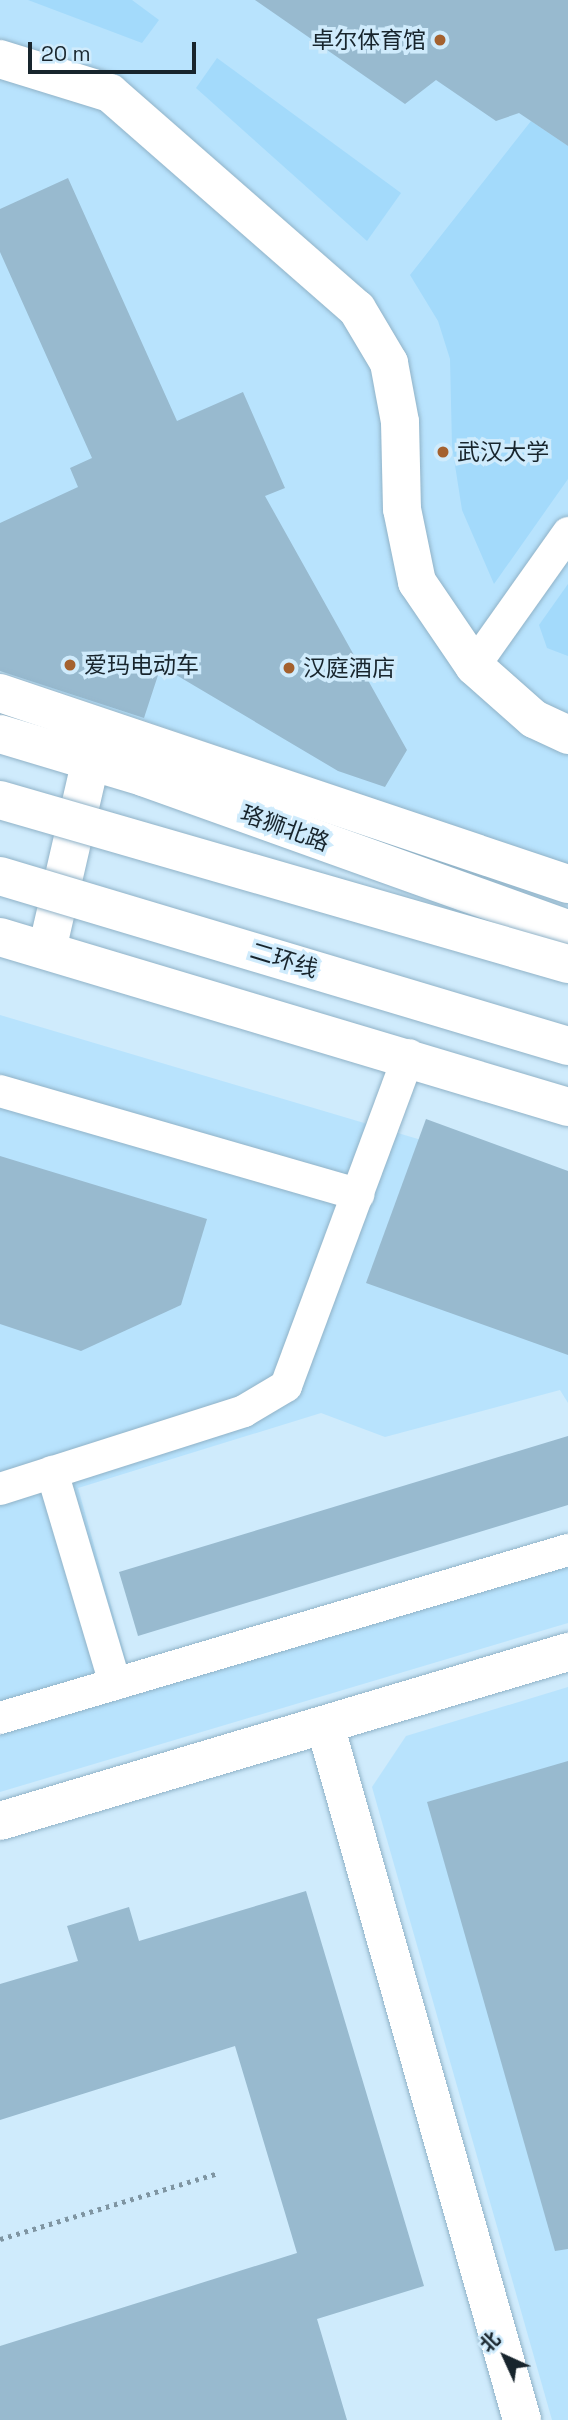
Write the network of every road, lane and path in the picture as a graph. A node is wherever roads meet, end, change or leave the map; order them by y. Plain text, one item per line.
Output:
1 (0, 59) edge
2 (568, 533) edge
3 (474, 666) junction
4 (0, 693) edge
5 (0, 734) edge
6 (568, 735) edge
7 (91, 760) junction
8 (0, 800) edge
9 (0, 876) edge
10 (568, 884) edge
11 (568, 929) edge
12 (0, 936) edge
13 (47, 950) junction
14 (568, 964) edge
15 (568, 1045) edge
16 (409, 1055) junction
17 (0, 1091) edge
18 (568, 1107) edge
19 (358, 1194) junction
20 (52, 1472) junction
21 (0, 1489) edge
22 (568, 1550) edge
23 (568, 1652) edge
24 (115, 1684) junction
25 (0, 1718) edge
26 (325, 1725) junction
27 (0, 1821) edge
28 (215, 2174) dead end
29 (0, 2239) edge
30 (522, 2420) edge

1 - 3 main road
2 - 3 lane
3 - 6 main road
4 - 10 main road
5 - 7 main road, 珞狮北路
7 - 11 main road, 珞狮北路
7 - 13 main road
8 - 14 main road, bridge
9 - 15 main road, 二环线, bridge
12 - 13 main road
13 - 16 main road
16 - 18 main road
16 - 19 lane
17 - 19 lane
19 - 20 lane
20 - 21 lane
20 - 24 lane
22 - 24 lane
23 - 26 main road
24 - 25 lane
26 - 27 main road
26 - 30 main road
28 - 29 path

